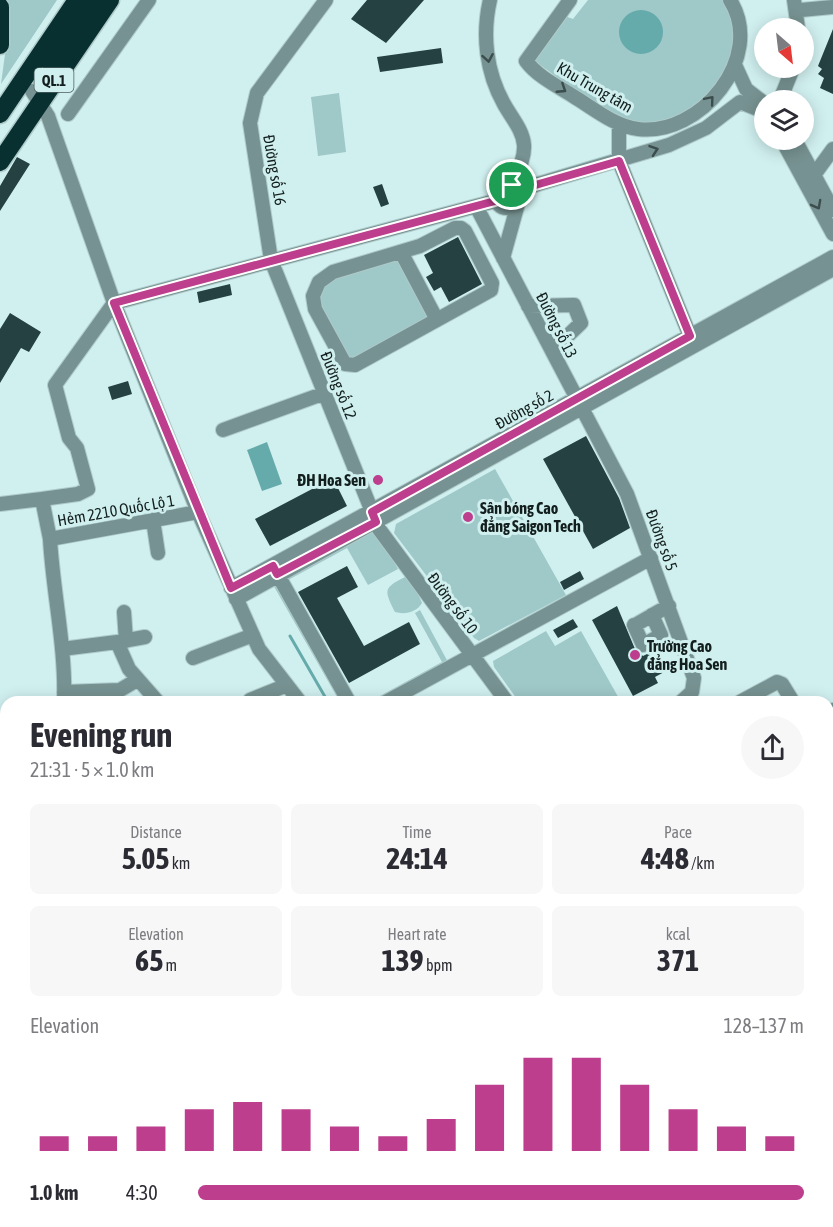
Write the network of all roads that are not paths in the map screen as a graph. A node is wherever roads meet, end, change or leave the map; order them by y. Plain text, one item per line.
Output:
1 (63, 0) edge
2 (77, 0) edge
3 (94, 0) edge
4 (110, 0) edge
5 (149, 0) edge
6 (326, 0) edge
7 (490, 0) edge
8 (730, 0) edge
9 (565, 2) edge
10 (798, 5) edge
11 (0, 7) edge
12 (833, 7) edge
13 (0, 45) edge
14 (735, 65) junction
15 (0, 93) edge
16 (35, 96) junction
17 (754, 97) edge
18 (754, 105) edge
19 (0, 114) edge
20 (68, 114) dead end
21 (619, 124) junction
22 (0, 140) edge
23 (833, 149) edge
24 (789, 150) edge
25 (799, 150) edge
26 (619, 161) junction
27 (0, 162) edge
28 (809, 177) junction
29 (516, 192) junction
30 (495, 201) junction
31 (476, 206) junction
32 (833, 210) edge
33 (833, 234) edge
34 (503, 248) junction
35 (401, 252) junction
36 (478, 256) junction
37 (833, 257) edge
38 (271, 260) junction
39 (833, 269) edge
40 (114, 303) junction
41 (528, 306) junction
42 (437, 320) junction
43 (327, 332) junction
44 (690, 336) junction
45 (303, 339) junction
46 (552, 351) junction
47 (325, 393) junction
48 (578, 403) junction
49 (223, 430) dead end
50 (42, 499) junction
51 (0, 504) edge
52 (198, 512) junction
53 (374, 517) junction
54 (153, 520) junction
55 (50, 539) junction
56 (158, 553) dead end
57 (651, 558) junction
58 (275, 570) junction
59 (233, 594) junction
60 (669, 606) junction
61 (124, 612) dead end
62 (652, 615) dead end
63 (253, 635) junction
64 (145, 637) dead end
65 (121, 642) junction
66 (62, 649) junction
67 (472, 655) junction
68 (193, 658) dead end
69 (138, 680) junction
70 (286, 685) junction
71 (64, 696) edge
72 (72, 696) edge
73 (153, 696) edge
74 (260, 696) edge
75 (295, 696) edge
76 (346, 696) edge
77 (397, 696) edge
78 (503, 696) edge
79 (688, 696) edge
80 (751, 696) edge
81 (789, 696) edge

1 - 15 highway, QL.1
2 - 19 highway, QL.1
3 - 16 highway, QL.1
4 - 16 highway, QL.1
5 - 20 street
6 - 38 street, Đường số 16
7 -> 29 street
8 - 14 street, Khu Trung tâm
9 -> 21 street, Khu Trung tâm
10 - 12 street
11 - 13 highway
14 - 17 street
21 -> 14 street, Khu Trung tâm
16 - 22 highway, QL.1
16 - 27 highway, QL.1
16 - 40 street
26 -> 18 street
21 - 26 street
23 - 28 street
24 - 28 street
25 - 28 street
26 - 29 street
26 - 44 street
28 - 32 street
28 -> 33 street
29 - 30 street
29 - 30 street
29 - 34 street
30 - 31 street
31 - 34 street, Đường số 13
31 - 38 street
34 - 36 street
34 - 41 street, Đường số 13
35 - 36 street
35 - 42 street
35 - 43 street
36 - 42 street
37 - 44 street, Đường số 2
38 - 40 street
38 - 45 street, Đường số 12
39 - 48 street, Đường số 2
40 - 50 street
40 - 52 street
41 - 46 street, Đường số 13
41 - 46 street
42 - 43 street
43 - 45 street
44 - 48 street, Đường số 2
45 - 47 street, Đường số 12
46 - 48 street, Đường số 13
47 - 49 street
47 - 53 street, Đường số 12
48 - 53 street, Đường số 2
48 - 57 street, Đường số 5
50 - 51 street, Hẻm 2210 Quốc Lộ 1
50 - 55 street, Hẻm 2210 Quốc Lộ 1
52 - 54 street, Hẻm 2210 Quốc Lộ 1
52 - 59 street
53 - 58 street, Đường số 2
53 - 67 street, Đường số 10
54 - 55 street, Hẻm 2210 Quốc Lộ 1
54 - 56 street
55 - 66 street
57 - 60 street, Đường số 5
57 - 67 street
58 - 59 street, Đường số 2
58 - 76 street
59 - 63 street
60 - 62 street
60 - 79 street, Đường số 5
61 - 65 street
63 - 68 street
63 - 70 street
64 - 65 street
65 - 66 street
65 - 69 street
66 - 71 street
67 - 77 street
67 - 78 street, Đường số 10
69 - 72 street
69 - 73 street
70 - 74 street
70 - 75 street
80 - 81 street

